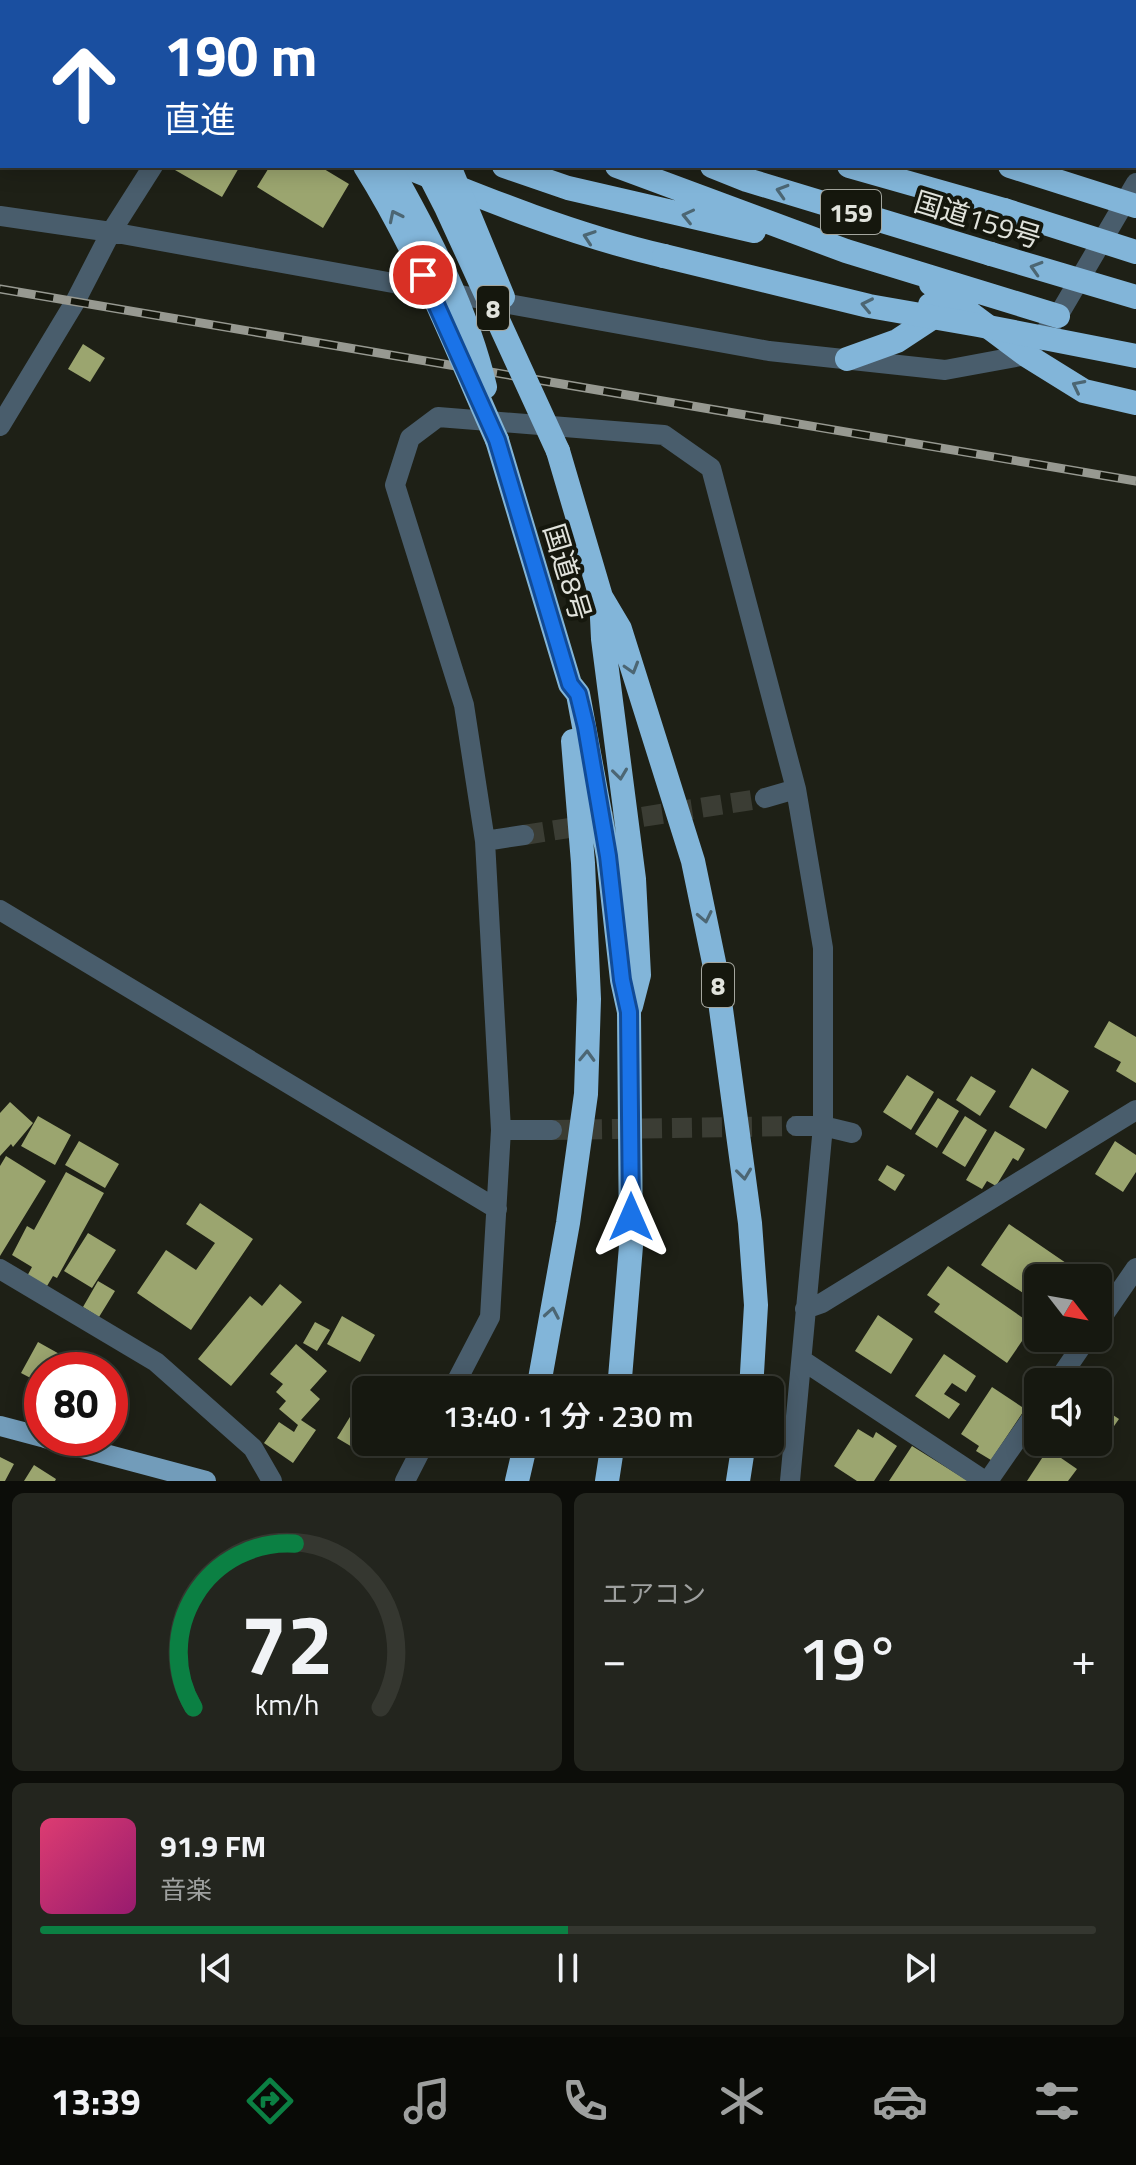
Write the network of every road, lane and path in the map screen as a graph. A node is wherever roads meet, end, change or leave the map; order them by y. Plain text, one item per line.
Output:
1 (152, 168) edge
2 (366, 168) edge
3 (390, 168) edge
4 (409, 168) edge
5 (426, 168) edge
6 (450, 168) edge
7 (510, 168) edge
8 (622, 168) edge
9 (717, 168) edge
10 (856, 168) edge
11 (1018, 168) edge
12 (1132, 197) edge
13 (0, 216) edge
14 (111, 232) junction
15 (846, 251) junction
16 (1136, 252) edge
17 (917, 273) junction
18 (1136, 297) edge
19 (1058, 316) junction
20 (1026, 355) junction
21 (1136, 356) edge
22 (847, 359) junction
23 (1136, 403) edge
24 (0, 426) edge
25 (497, 440) junction
26 (558, 451) junction
27 (601, 597) junction
28 (570, 684) junction
29 (796, 789) junction
30 (765, 798) tunnel mouth
31 (524, 835) tunnel mouth
32 (485, 841) junction
33 (0, 910) edge
34 (629, 1012) junction
35 (1135, 1113) edge
36 (796, 1126) tunnel mouth
37 (823, 1126) junction
38 (501, 1130) junction
39 (552, 1130) tunnel mouth
40 (852, 1133) dead end
41 (497, 1209) junction
42 (1136, 1268) edge
43 (0, 1269) edge
44 (1112, 1303) edge
45 (805, 1309) junction
46 (802, 1360) junction
47 (459, 1376) edge
48 (541, 1376) edge
49 (621, 1376) edge
50 (752, 1376) edge
51 (0, 1426) edge
52 (1024, 1428) edge
53 (24, 1433) edge
54 (111, 1456) edge
55 (418, 1456) edge
56 (523, 1456) edge
57 (611, 1456) edge
58 (742, 1456) edge
59 (206, 1481) edge
60 (272, 1481) edge
61 (405, 1481) edge
62 (517, 1481) edge
63 (607, 1481) edge
64 (738, 1481) edge
65 (790, 1481) edge
66 (986, 1481) edge

1 - 14 street
25 -> 2 highway, bridge
3 - 25 highway, 国道8号 / 8, bridge
21 -> 4 highway, bridge
5 - 26 highway, 国道8号 / 8, bridge
6 - 26 highway, bridge
15 -> 7 highway
8 - 15 highway
18 -> 9 highway, 国道159号 / 159, bridge
10 - 16 highway, 国道159号 / 159, bridge
11 - 12 highway
12 - 19 street
13 - 14 street
14 - 22 street
14 - 24 street
15 - 17 highway
17 - 19 highway
17 - 20 highway
17 - 22 highway
19 - 20 street
20 - 22 street
23 -> 20 highway
25 - 28 highway, 国道8号 / 8
26 - 27 highway, 国道8号 / 8
27 -> 34 highway, 国道8号 / 8
27 -> 50 highway, 8
28 - 34 highway, 国道8号 / 8
48 -> 28 highway, 8
29 - 30 street
29 - 32 street
29 - 37 street
31 - 32 street
32 - 38 street
33 - 41 street
34 - 49 highway, 国道8号 / 8
35 - 45 street
36 - 37 street
37 - 40 street
37 - 45 street
38 - 39 street
38 - 41 street
41 - 47 street
42 - 44 street
43 - 60 street
45 - 46 street
46 - 65 street
46 - 66 street
51 - 53 main road
52 - 66 street
54 - 59 main road
55 - 61 street
56 - 62 highway
57 - 63 highway
58 - 64 highway

